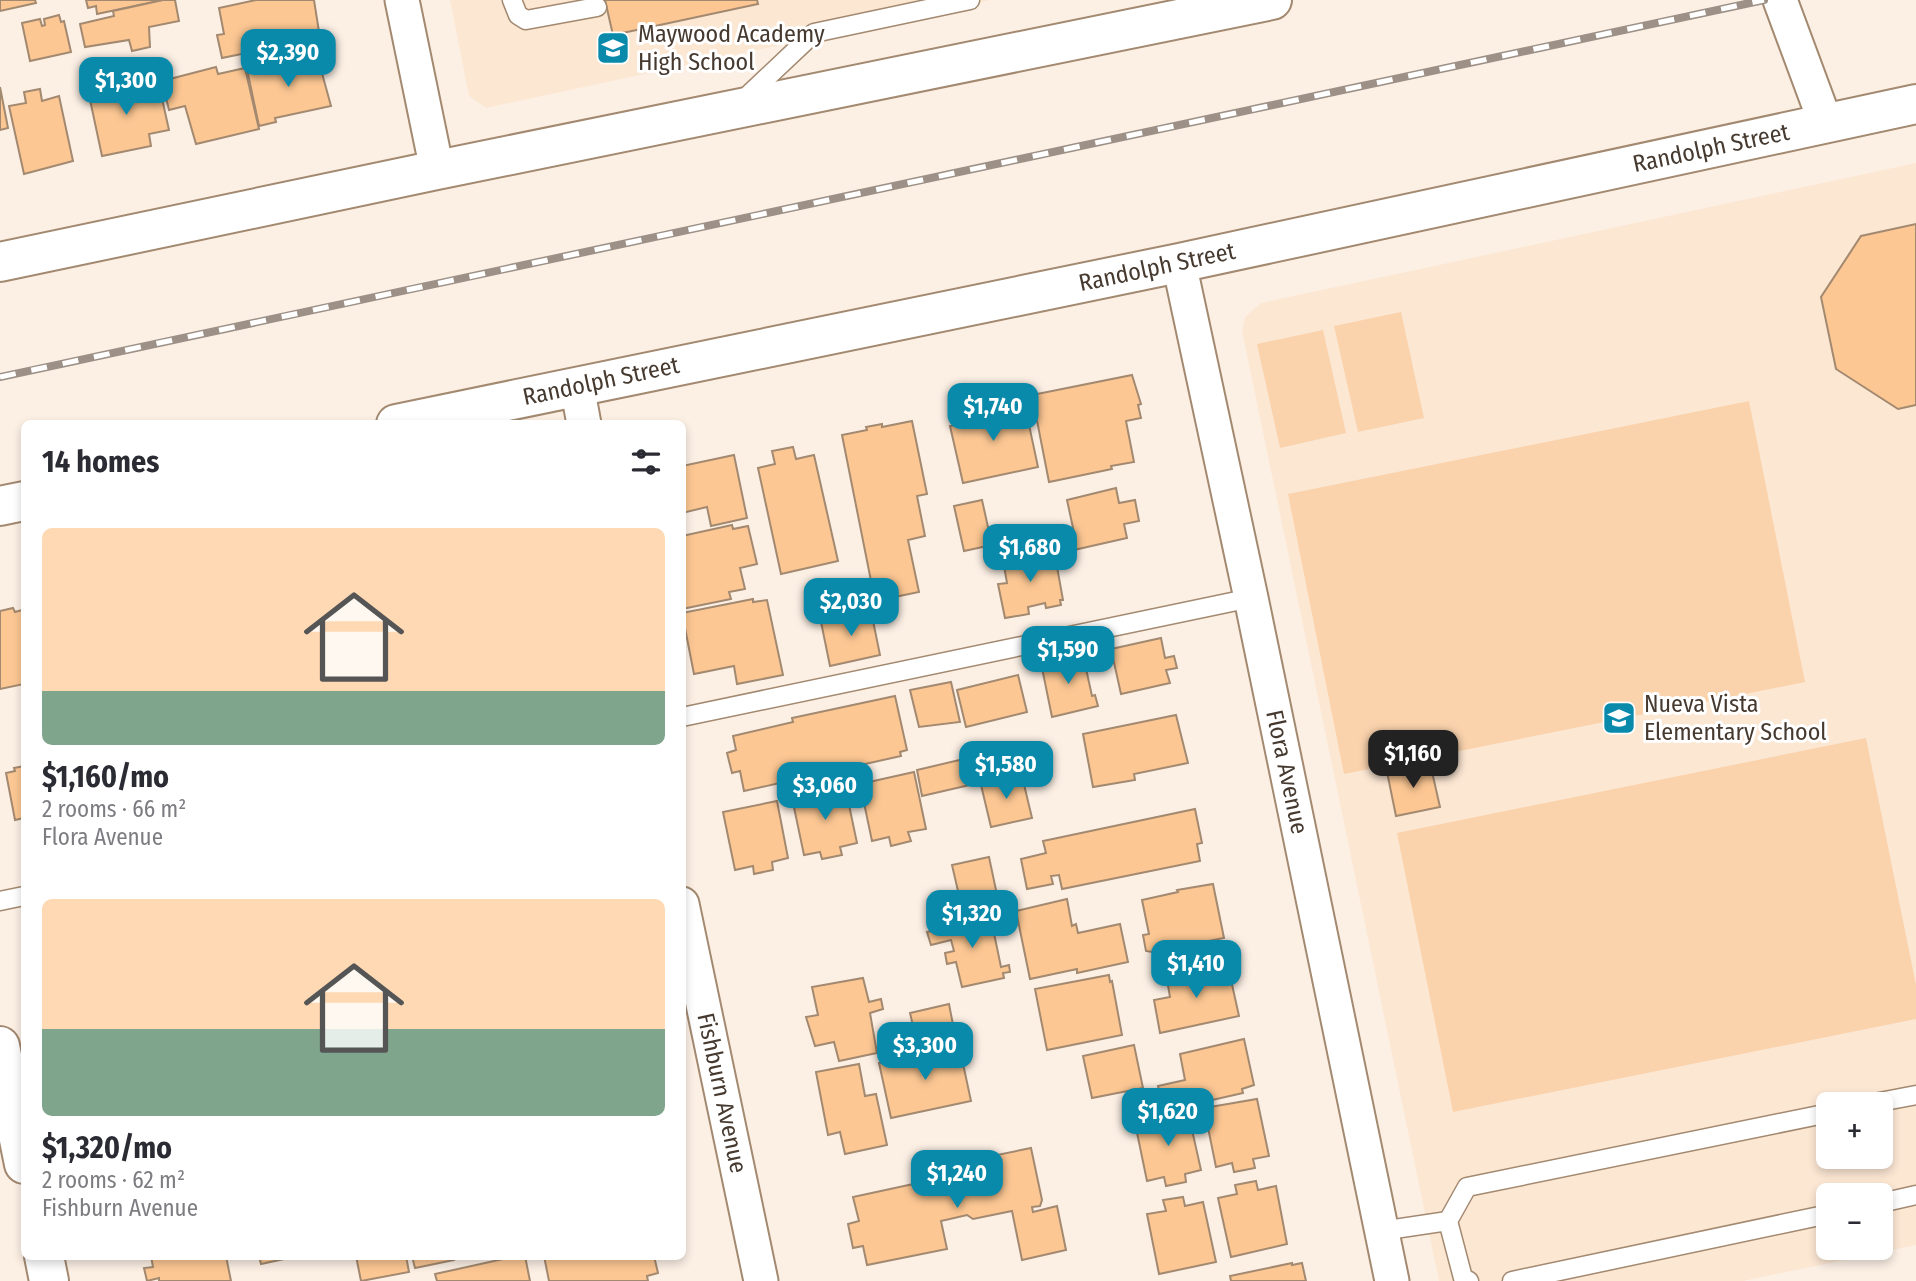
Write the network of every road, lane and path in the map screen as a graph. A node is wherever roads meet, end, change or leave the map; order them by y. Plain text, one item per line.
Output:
1 (402, 0) edge
2 (512, 0) edge
3 (970, 0) edge
4 (1272, 0) edge
5 (1780, 0) edge
6 (597, 7) dead end
7 (1916, 104) edge
8 (733, 110) junction
9 (1826, 124) junction
10 (437, 170) junction
11 (0, 262) edge
12 (1179, 263) junction
13 (577, 386) junction
14 (415, 420) edge
15 (583, 420) edge
16 (21, 501) edge
17 (0, 506) edge
18 (1251, 598) junction
19 (686, 716) edge
20 (21, 897) edge
21 (0, 901) edge
22 (686, 923) edge
23 (0, 1046) edge
24 (1916, 1095) edge
25 (1893, 1100) edge
26 (1816, 1116) edge
27 (21, 1149) edge
28 (1916, 1195) edge
29 (1893, 1200) edge
30 (1816, 1217) edge
31 (1448, 1220) junction
32 (1381, 1231) junction
33 (45, 1260) edge
34 (49, 1281) edge
35 (761, 1281) edge
36 (1392, 1281) edge
37 (1469, 1281) edge
38 (1512, 1281) edge

1 - 10 street
2 - 6 lane
3 - 8 lane
4 - 8 street
5 - 9 street
7 - 9 street, Randolph Street
8 - 10 street
9 - 12 street, Randolph Street
10 - 11 street
12 - 13 street, Randolph Street
12 - 18 street, Flora Avenue
13 - 14 street, Randolph Street
13 - 15 street
16 - 17 street
18 - 19 lane
18 - 32 street, Flora Avenue
20 - 21 lane
22 - 35 street, Fishburn Avenue
23 - 27 street
24 - 25 lane
26 - 31 lane
28 - 29 lane
30 - 38 lane
31 - 32 lane
31 - 37 lane
32 - 36 street, Flora Avenue
33 - 34 street

